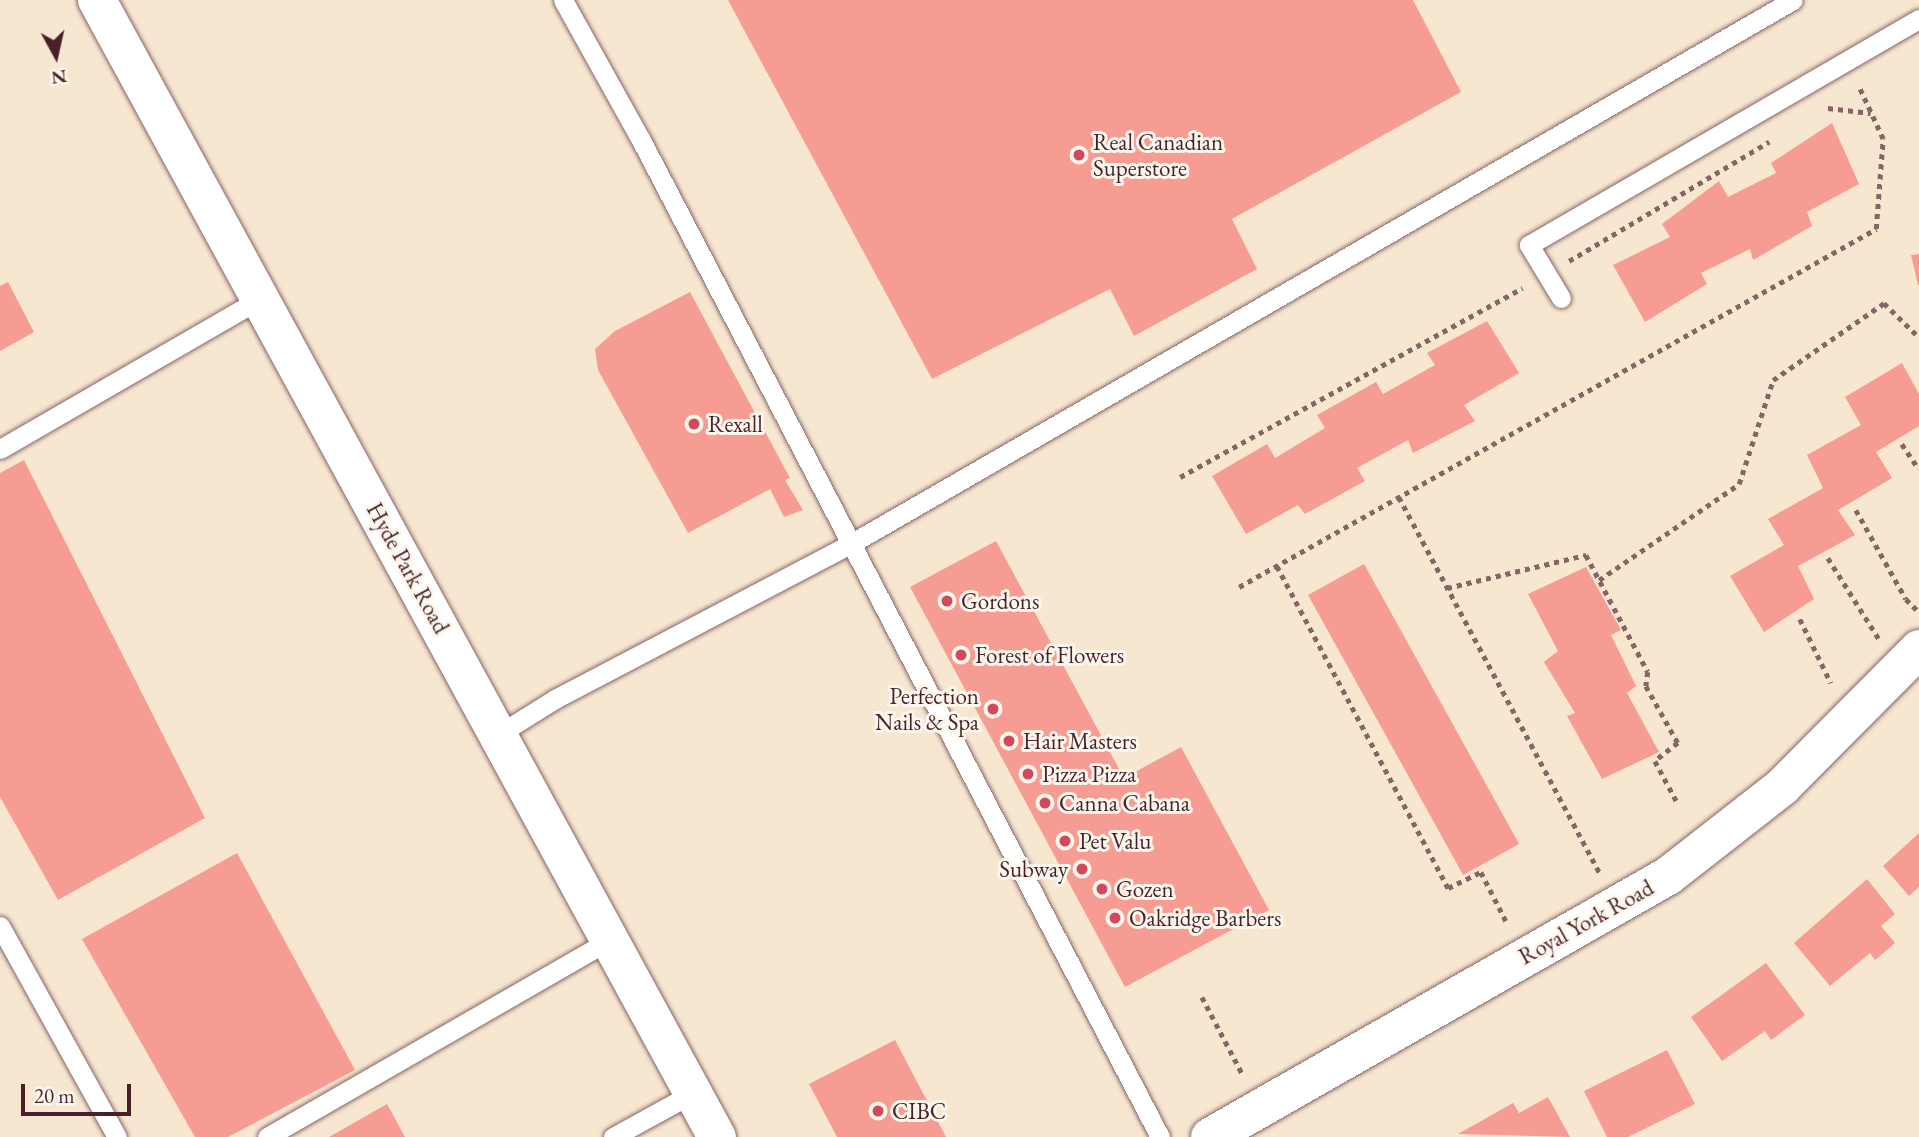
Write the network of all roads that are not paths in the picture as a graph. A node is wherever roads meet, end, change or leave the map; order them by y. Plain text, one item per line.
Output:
1 (97, 0) edge
2 (563, 0) edge
3 (1793, 0) edge
4 (1919, 19) edge
5 (1561, 298) dead end
6 (260, 299) junction
7 (0, 449) edge
8 (852, 543) junction
9 (1909, 659) edge
10 (499, 734) junction
11 (0, 926) edge
12 (609, 940) junction
13 (693, 1093) junction
14 (117, 1137) edge
15 (267, 1137) edge
16 (613, 1137) edge
17 (717, 1137) edge
18 (1160, 1137) edge
19 (1210, 1137) edge

1 - 6 main road, Hyde Park Road
2 - 8 lane
3 - 8 lane
4 - 5 lane
6 - 7 lane
6 - 10 main road, Hyde Park Road
8 - 10 lane
8 - 18 lane
9 - 19 main road, Royal York Road
10 - 12 main road, Hyde Park Road
11 - 14 lane
12 - 13 main road, Hyde Park Road
12 - 15 lane
13 - 16 lane
13 - 17 main road, Hyde Park Road

